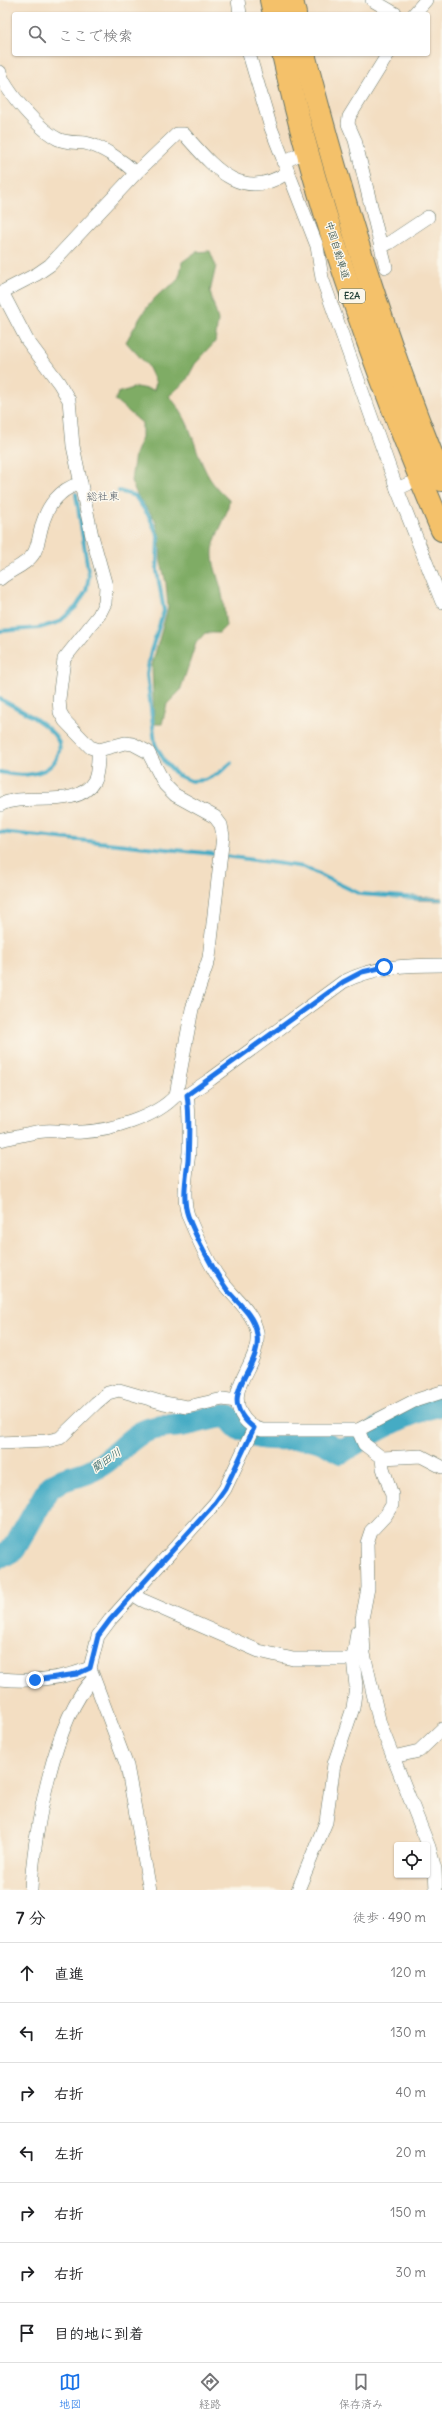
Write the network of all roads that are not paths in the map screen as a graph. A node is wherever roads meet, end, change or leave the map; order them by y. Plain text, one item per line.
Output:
1 (238, 0) edge
2 (271, 0) edge
3 (292, 0) edge
4 (372, 0) edge
5 (426, 0) edge
6 (240, 12) edge
7 (274, 12) edge
8 (295, 12) edge
9 (393, 12) edge
10 (416, 12) edge
11 (250, 56) edge
12 (284, 56) edge
13 (305, 56) edge
14 (387, 56) edge
15 (0, 72) edge
16 (298, 155) dead end
17 (285, 168) junction
18 (136, 173) junction
19 (428, 217) dead end
20 (381, 247) junction
21 (386, 267) dead end
22 (1, 292) edge
23 (442, 480) edge
24 (81, 482) junction
25 (442, 530) edge
26 (0, 579) edge
27 (442, 602) edge
28 (99, 750) junction
29 (0, 805) edge
30 (442, 966) edge
31 (182, 1095) junction
32 (0, 1140) edge
33 (442, 1392) edge
34 (236, 1401) junction
35 (254, 1428) junction
36 (360, 1436) junction
37 (0, 1442) edge
38 (382, 1458) junction
39 (442, 1467) edge
40 (134, 1595) junction
41 (362, 1618) junction
42 (353, 1659) junction
43 (92, 1674) junction
44 (0, 1679) edge
45 (442, 1729) edge
46 (392, 1757) junction
47 (31, 1890) edge
48 (150, 1890) edge
49 (298, 1890) edge
50 (436, 1890) edge

1 - 6 street
2 - 7 highway
3 - 8 highway
4 - 9 street
5 - 10 street
11 - 17 street
12 - 25 highway, 中国自動車道 / E2A
13 - 23 highway, 中国自動車道 / E2A
14 - 20 street
15 - 18 street
16 - 17 street
17 - 18 street
17 - 27 street
18 - 22 street
19 - 20 street
20 - 21 street
22 - 24 street
24 - 26 street
24 - 28 street
28 - 29 street
28 - 31 street
30 - 31 street
31 - 32 street
31 - 34 street
33 - 36 street
34 - 35 street
34 - 37 street
35 - 36 street
35 - 40 street
36 - 38 street
38 - 39 street
38 - 41 street
40 - 42 street
40 - 43 street
41 - 42 street
41 - 46 street
42 - 49 street
43 - 44 street
43 - 47 street
43 - 48 street
45 - 46 street
46 - 50 street

